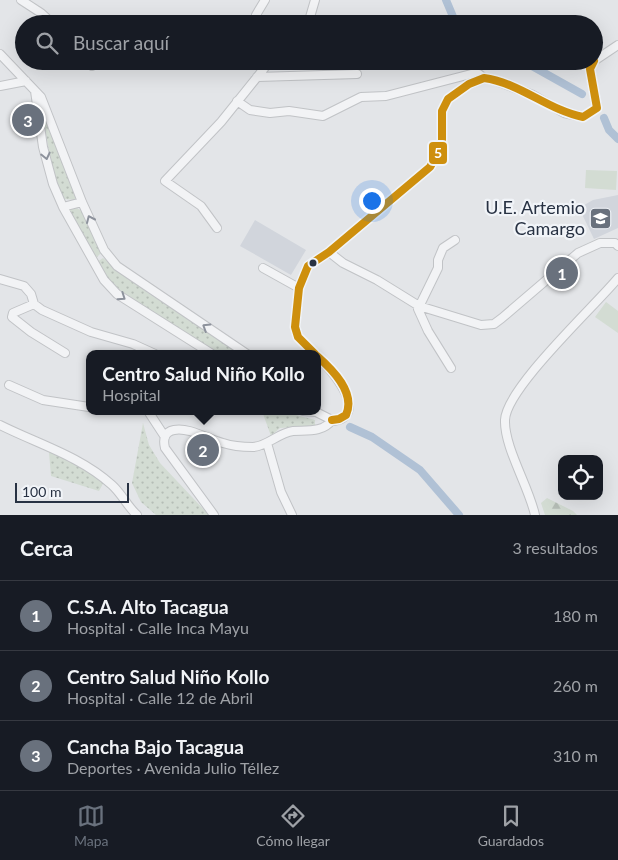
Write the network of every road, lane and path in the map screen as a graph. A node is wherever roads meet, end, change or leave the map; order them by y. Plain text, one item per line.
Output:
1 (21, 0) edge
2 (265, 0) edge
3 (313, 1) edge
4 (43, 15) edge
5 (256, 15) dead end
6 (310, 15) edge
7 (618, 45) edge
8 (0, 54) edge
9 (603, 55) edge
10 (15, 70) edge
11 (15, 70) edge
12 (263, 70) edge
13 (590, 70) edge
14 (357, 74) dead end
15 (257, 77) junction
16 (484, 78) junction
17 (26, 81) junction
18 (0, 86) edge
19 (34, 91) junction
20 (237, 101) junction
21 (82, 202) junction
22 (62, 207) junction
23 (217, 228) dead end
24 (455, 240) dead end
25 (617, 241) edge
26 (329, 252) junction
27 (106, 254) junction
28 (92, 262) junction
29 (263, 268) dead end
30 (618, 278) edge
31 (0, 279) edge
32 (299, 288) junction
33 (34, 304) junction
34 (419, 306) junction
35 (146, 350) edge
36 (206, 350) edge
37 (241, 350) edge
38 (311, 350) edge
39 (65, 353) dead end
40 (321, 360) edge
41 (451, 368) dead end
42 (9, 385) dead end
43 (86, 407) edge
44 (321, 414) edge
45 (150, 415) edge
46 (332, 420) junction
47 (0, 425) edge
48 (164, 437) junction
49 (267, 443) junction
50 (137, 515) edge
51 (214, 515) edge
52 (292, 515) edge
53 (535, 515) edge

1 - 4 street
2 - 5 street
3 - 6 street
7 - 9 street
8 - 10 street
11 - 17 street
12 - 15 street
13 - 16 street
14 - 15 street
15 - 20 street
16 - 20 street
16 - 26 street
17 - 18 street
17 - 19 street
19 - 21 street
19 -> 22 street
20 - 23 street
21 - 22 street
27 -> 21 street
22 - 28 street
24 - 34 street
25 - 34 street
26 - 32 street
26 - 34 street
27 - 28 street
37 -> 27 street
28 -> 36 street
29 - 32 street
30 - 53 street
31 - 33 street
32 - 38 street
33 - 35 street
33 - 39 street
34 - 41 street
40 - 46 street
42 - 43 street
44 - 46 street
45 - 48 street
46 - 49 street
47 - 50 street
48 - 49 street
48 - 51 street
49 - 52 street

